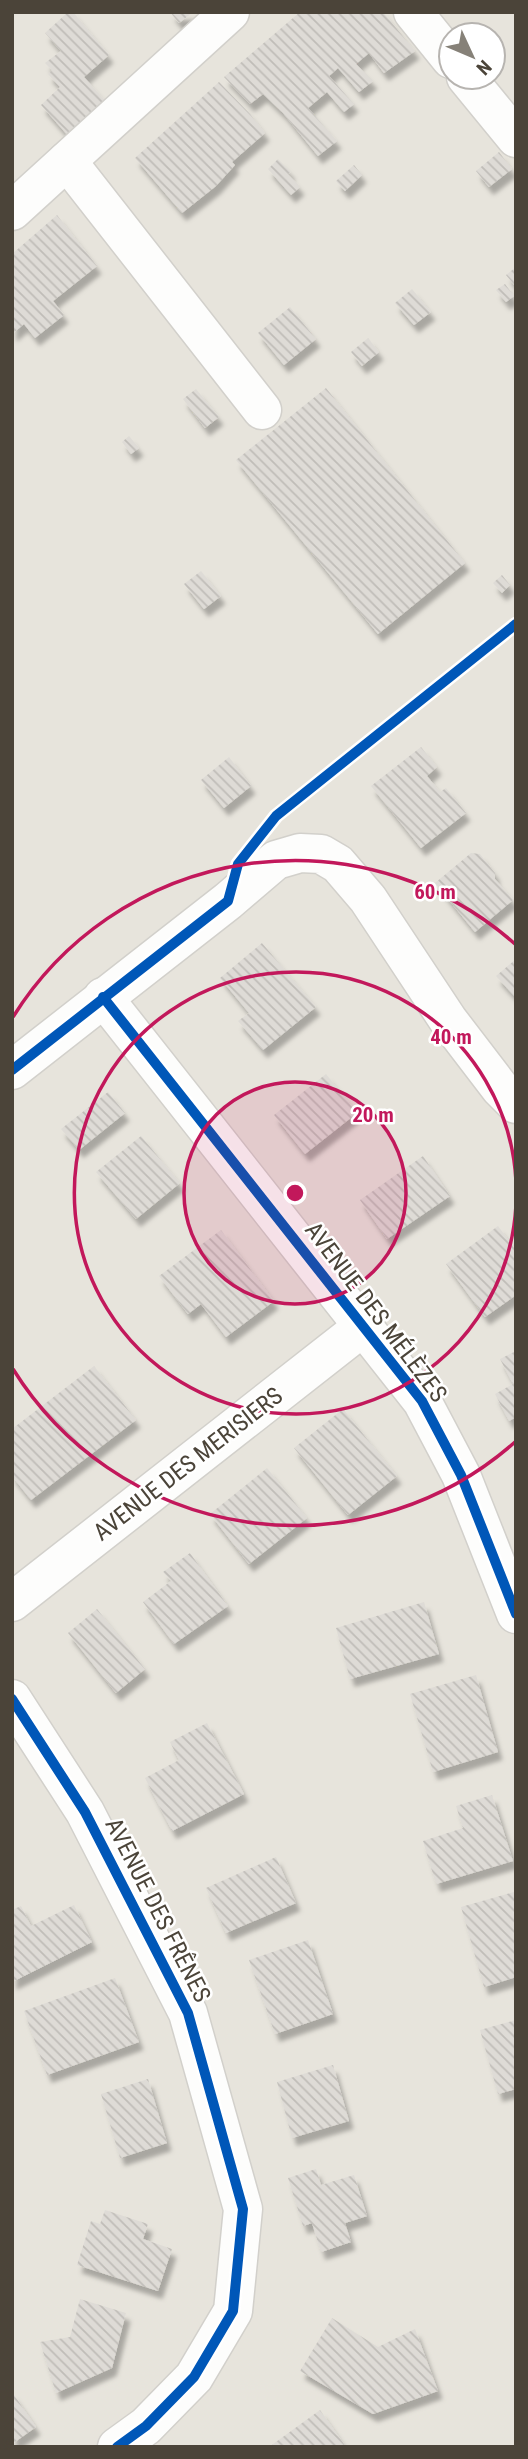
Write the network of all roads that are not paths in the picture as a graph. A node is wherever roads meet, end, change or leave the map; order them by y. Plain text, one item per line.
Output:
1 (230, 12) edge
2 (413, 12) edge
3 (437, 42) edge
4 (477, 91) edge
5 (516, 138) edge
6 (67, 161) junction
7 (12, 211) edge
8 (262, 410) dead end
9 (103, 997) junction
10 (12, 1070) edge
11 (516, 1104) edge
12 (364, 1326) junction
13 (12, 1602) edge
14 (516, 1614) edge
15 (12, 1699) edge
16 (117, 2447) edge

1 - 6 street
2 - 3 street
4 - 5 street
6 - 7 street
6 - 8 street
9 - 10 street
9 - 11 street
9 - 12 street, AVENUE DES MÉLÈZES
12 - 13 street, AVENUE DES MERISIERS
12 - 14 street, AVENUE DES MÉLÈZES
15 - 16 street, AVENUE DES FRÊNES

